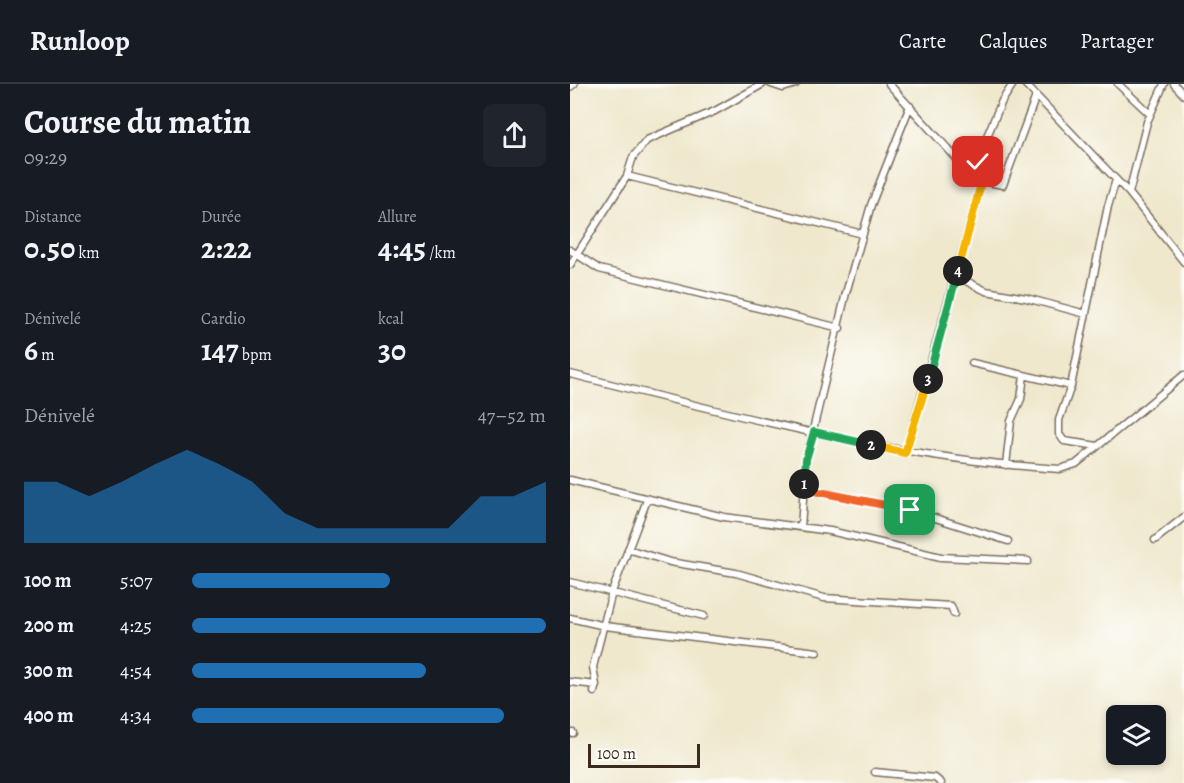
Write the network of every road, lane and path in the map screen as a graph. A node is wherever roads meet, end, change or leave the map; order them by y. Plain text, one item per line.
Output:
1 (574, 84) edge
2 (763, 84) edge
3 (771, 84) edge
4 (796, 84) edge
5 (889, 84) edge
6 (1013, 84) edge
7 (1025, 84) edge
8 (1118, 84) edge
9 (1164, 84) edge
10 (1174, 84) edge
11 (570, 87) edge
12 (1184, 95) edge
13 (1036, 96) junction
14 (910, 106) junction
15 (1150, 114) junction
16 (627, 176) junction
17 (982, 180) junction
18 (1116, 180) junction
19 (1129, 193) junction
20 (863, 234) junction
21 (570, 250) edge
22 (577, 256) junction
23 (1184, 262) edge
24 (570, 265) edge
25 (956, 276) junction
26 (1086, 314) junction
27 (840, 328) junction
28 (972, 363) dead end
29 (570, 374) edge
30 (1024, 375) junction
31 (1184, 375) edge
32 (1071, 386) junction
33 (814, 432) junction
34 (1098, 446) junction
35 (905, 453) junction
36 (1006, 465) junction
37 (570, 480) edge
38 (804, 489) junction
39 (647, 500) junction
40 (1184, 517) edge
41 (801, 527) junction
42 (1155, 540) dead end
43 (1008, 541) dead end
44 (628, 549) junction
45 (1028, 561) dead end
46 (570, 582) edge
47 (612, 592) junction
48 (954, 614) dead end
49 (704, 616) dead end
50 (570, 618) edge
51 (605, 626) junction
52 (817, 652) dead end
53 (570, 682) edge
54 (875, 772) dead end
55 (941, 783) edge

1 - 11 street
2 - 16 street
3 - 4 street
5 - 14 street
6 - 17 street
7 - 13 street
8 - 15 street
9 - 15 street
10 - 12 street
13 - 17 street
13 - 18 street
14 - 17 street
14 - 20 street
15 - 19 street
16 - 20 street
16 - 22 street
17 - 25 street
18 - 19 street
18 - 26 street
19 - 23 street
20 - 27 street
21 - 22 street
22 - 24 street
22 - 27 street
25 - 26 street
25 - 35 street
26 - 32 street
27 - 33 street
28 - 30 street
29 - 33 street
30 - 32 street
30 - 36 street
31 - 34 street
32 - 34 street
33 - 35 street
33 - 38 street
34 - 36 street
35 - 36 street
37 - 39 street
38 - 41 street
38 - 43 street
39 - 41 street
39 - 44 street
40 - 42 street
41 - 45 street
44 - 47 street
44 - 48 street
46 - 47 street
47 - 49 street
47 - 51 street
50 - 51 street
51 - 52 street
51 - 53 street
54 - 55 street

